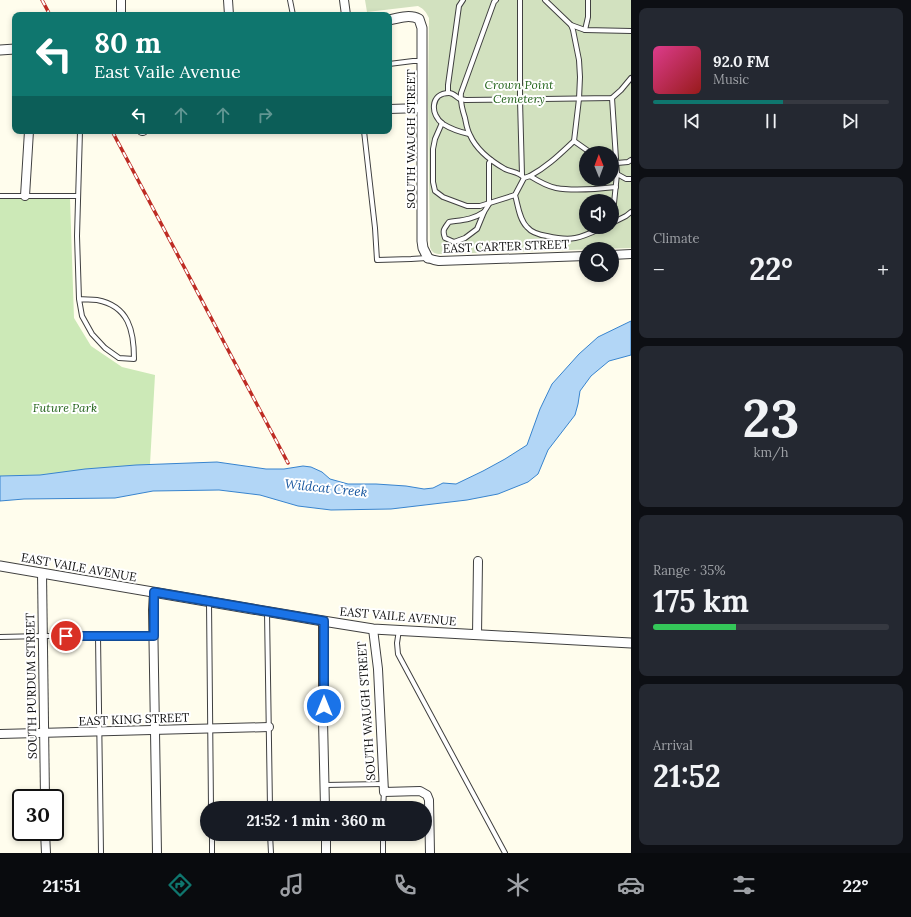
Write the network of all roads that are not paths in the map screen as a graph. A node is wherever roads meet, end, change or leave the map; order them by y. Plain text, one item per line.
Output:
1 (120, 0) edge
2 (228, 0) edge
3 (290, 0) edge
4 (344, 0) edge
5 (458, 0) edge
6 (463, 0) edge
7 (496, 0) edge
8 (520, 0) edge
9 (545, 0) edge
10 (588, 0) edge
11 (459, 6) junction
12 (121, 12) edge
13 (229, 12) edge
14 (292, 12) edge
15 (346, 12) edge
16 (392, 20) edge
17 (571, 25) junction
18 (586, 30) junction
19 (631, 31) edge
20 (12, 49) edge
21 (0, 50) edge
22 (422, 61) junction
23 (392, 64) edge
24 (631, 78) edge
25 (448, 93) junction
26 (612, 98) junction
27 (461, 99) junction
28 (579, 99) junction
29 (520, 100) junction
30 (422, 108) junction
31 (392, 109) edge
32 (442, 123) junction
33 (29, 134) edge
34 (80, 134) edge
35 (364, 134) edge
36 (469, 134) junction
37 (574, 141) junction
38 (581, 146) edge
39 (616, 146) edge
40 (491, 160) junction
41 (631, 160) edge
42 (619, 163) edge
43 (619, 175) edge
44 (523, 176) junction
45 (530, 176) junction
46 (631, 179) edge
47 (616, 187) joint
48 (615, 194) edge
49 (516, 195) junction
50 (0, 196) edge
51 (25, 196) junction
52 (78, 196) junction
53 (489, 204) junction
54 (484, 212) junction
55 (631, 212) edge
56 (619, 220) edge
57 (589, 234) edge
58 (631, 254) edge
59 (619, 255) edge
60 (579, 256) edge
61 (428, 258) junction
62 (79, 299) junction
63 (478, 561) dead end
64 (0, 566) edge
65 (42, 573) junction
66 (154, 592) junction
67 (209, 602) junction
68 (267, 612) junction
69 (324, 621) junction
70 (373, 628) junction
71 (398, 630) junction
72 (477, 635) junction
73 (42, 636) junction
74 (98, 636) junction
75 (154, 636) junction
76 (0, 637) edge
77 (631, 643) edge
78 (269, 727) junction
79 (210, 729) junction
80 (155, 730) junction
81 (100, 732) junction
82 (43, 733) junction
83 (0, 734) edge
84 (325, 785) junction
85 (383, 788) junction
86 (45, 789) edge
87 (211, 801) edge
88 (270, 801) edge
89 (325, 801) edge
90 (383, 801) edge
91 (45, 841) edge
92 (212, 841) edge
93 (270, 841) edge
94 (326, 841) edge
95 (383, 841) edge
96 (46, 853) edge
97 (101, 853) edge
98 (156, 853) edge
99 (212, 853) edge
100 (271, 853) edge
101 (326, 853) edge
102 (383, 853) edge
103 (430, 853) edge
104 (505, 853) edge

1 - 12 street
2 - 13 street
3 - 14 lane
4 - 15 street
5 - 11 lane
6 - 11 lane
7 - 27 lane
8 - 29 lane
9 - 17 lane
10 - 18 lane
11 - 25 lane
16 - 22 street, SOUTH WAUGH STREET
17 - 18 lane
17 - 28 lane
18 - 19 lane
20 - 21 street
22 - 23 lane
22 - 30 street, SOUTH WAUGH STREET
24 - 26 lane
25 - 27 lane
25 - 32 lane
26 - 28 lane
26 - 39 lane
27 - 29 lane
27 - 36 lane
28 - 29 lane
28 - 37 lane
29 - 44 lane
30 - 31 street
30 - 61 street, SOUTH WAUGH STREET
32 - 36 lane
32 - 53 lane
33 - 51 street
34 - 52 lane
35 - 61 lane
36 - 40 lane
37 - 38 lane
37 - 45 lane
40 - 44 lane
40 - 53 lane
41 - 42 lane
43 - 46 lane
44 - 45 lane
44 - 49 lane
45 - 47 lane
47 - 48 lane
49 - 53 lane
49 - 57 lane
50 - 51 lane
51 - 52 lane
52 - 62 lane
53 - 54 lane
54 - 54 lane
55 - 56 lane
58 - 59 street
60 - 61 street, EAST CARTER STREET
62 - 62 lane
63 - 72 street
64 - 65 street, EAST VAILE AVENUE
65 - 66 street, EAST VAILE AVENUE
65 - 73 street, SOUTH PURDUM STREET
66 - 67 street, EAST VAILE AVENUE
66 - 75 street
67 - 68 street, EAST VAILE AVENUE
67 - 79 lane
68 - 69 street, EAST VAILE AVENUE
68 - 78 lane
69 - 70 street, EAST VAILE AVENUE
69 - 84 street
70 - 71 street, EAST VAILE AVENUE
70 - 85 street, SOUTH WAUGH STREET
71 - 72 street, EAST VAILE AVENUE
71 - 104 lane
72 - 77 street, EAST VAILE AVENUE
73 - 74 lane
73 - 76 lane
73 - 82 street, SOUTH PURDUM STREET
74 - 75 lane
74 - 81 lane
75 - 80 street
78 - 79 street, EAST KING STREET
78 - 88 lane
79 - 80 street, EAST KING STREET
79 - 87 lane
80 - 81 street, EAST KING STREET
80 - 98 street
81 - 82 street, EAST KING STREET
81 - 97 lane
82 - 83 street, EAST KING STREET
82 - 86 street, SOUTH PURDUM STREET
84 - 85 lane
84 - 89 street
85 - 90 lane
85 - 103 street
91 - 96 street
92 - 99 lane
93 - 100 lane
94 - 101 street
95 - 102 lane

